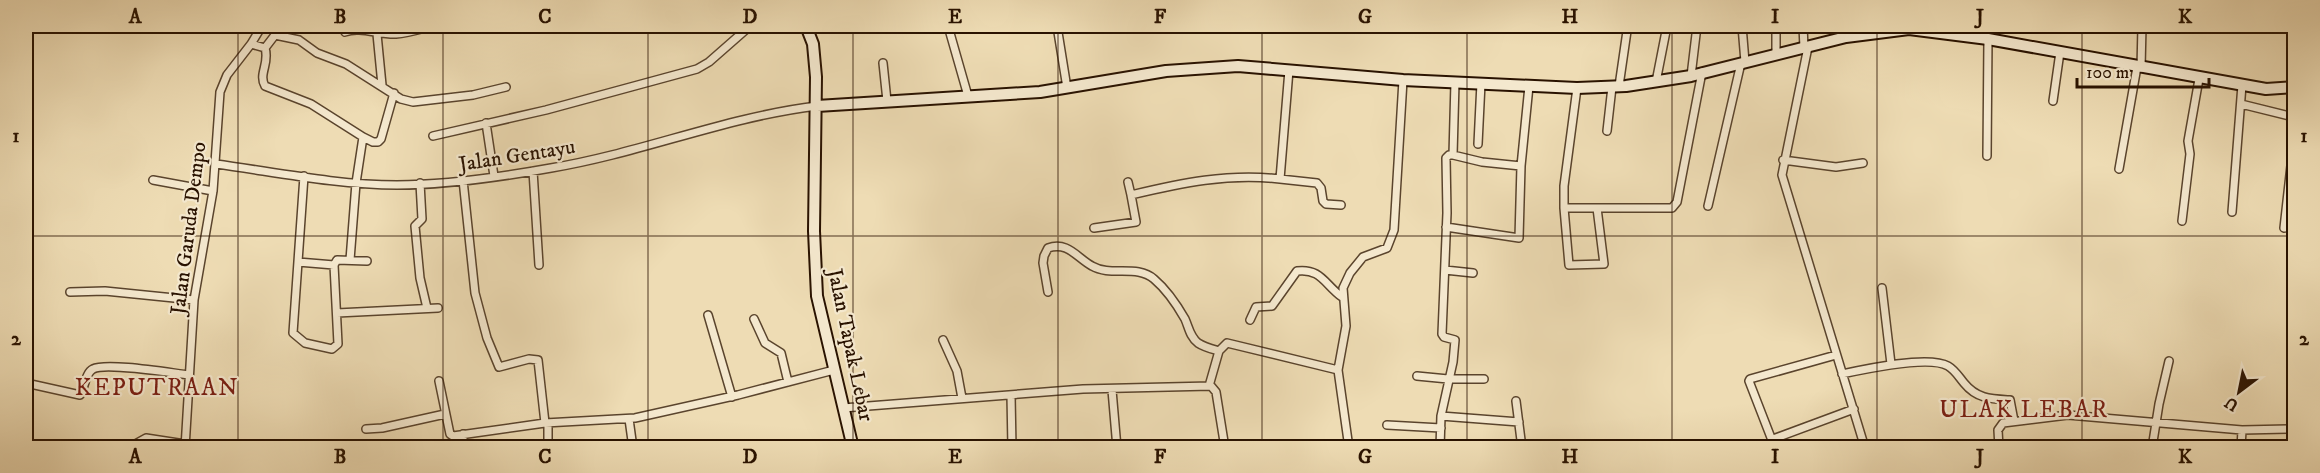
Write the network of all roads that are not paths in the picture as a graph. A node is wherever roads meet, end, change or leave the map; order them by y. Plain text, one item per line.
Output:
1 (262, 26) edge
2 (433, 26) edge
3 (750, 26) edge
4 (806, 26) edge
5 (948, 26) edge
6 (1057, 26) edge
7 (1667, 26) edge
8 (1697, 26) edge
9 (1742, 26) edge
10 (1776, 26) edge
11 (1803, 26) edge
12 (2142, 26) edge
13 (1884, 28) edge
14 (1627, 31) dead end
15 (345, 32) dead end
16 (377, 34) junction
17 (1988, 39) junction
18 (251, 44) junction
19 (1806, 47) junction
20 (265, 48) junction
21 (2060, 52) junction
22 (1776, 54) junction
23 (1743, 62) junction
24 (884, 63) dead end
25 (2139, 67) junction
26 (1289, 70) junction
27 (1696, 74) junction
28 (2199, 79) junction
29 (1403, 80) junction
30 (1455, 82) junction
31 (1656, 82) junction
32 (1481, 83) junction
33 (382, 85) junction
34 (1529, 86) junction
35 (1616, 86) junction
36 (2242, 86) junction
37 (506, 87) dead end
38 (2295, 87) edge
39 (1067, 88) junction
40 (1577, 88) junction
41 (394, 93) junction
42 (968, 96) junction
43 (887, 101) junction
44 (2053, 101) dead end
45 (2241, 104) junction
46 (817, 106) junction
47 (2295, 117) edge
48 (486, 123) junction
49 (1607, 131) dead end
50 (433, 136) dead end
51 (363, 137) junction
52 (2295, 139) edge
53 (1478, 144) dead end
54 (1453, 155) junction
55 (1986, 156) dead end
56 (1783, 160) junction
57 (1863, 163) dead end
58 (216, 164) junction
59 (1521, 166) junction
60 (2119, 169) dead end
61 (533, 171) junction
62 (304, 176) junction
63 (494, 176) junction
64 (1280, 179) junction
65 (153, 180) dead end
66 (464, 180) junction
67 (1128, 182) dead end
68 (356, 183) junction
69 (420, 183) junction
70 (213, 191) junction
71 (1131, 195) junction
72 (1341, 205) dead end
73 (1708, 206) dead end
74 (1564, 208) junction
75 (1597, 208) junction
76 (2232, 212) dead end
77 (2182, 220) dead end
78 (1446, 227) junction
79 (1094, 228) dead end
80 (2284, 228) dead end
81 (350, 260) junction
82 (367, 261) dead end
83 (298, 262) junction
84 (334, 265) junction
85 (539, 265) dead end
86 (1445, 270) junction
87 (1473, 273) dead end
88 (1882, 288) dead end
89 (70, 292) dead end
90 (1048, 292) dead end
91 (1342, 297) junction
92 (194, 300) junction
93 (428, 308) junction
94 (438, 308) dead end
95 (337, 313) junction
96 (708, 315) dead end
97 (754, 319) dead end
98 (1250, 320) dead end
99 (943, 340) dead end
100 (1219, 351) junction
101 (1836, 355) junction
102 (2169, 361) dead end
103 (1891, 364) junction
104 (834, 370) junction
105 (1338, 370) junction
106 (1842, 374) junction
107 (189, 375) junction
108 (1417, 376) dead end
109 (1448, 379) junction
110 (1484, 379) dead end
111 (439, 381) dead end
112 (788, 382) junction
113 (26, 383) edge
114 (1209, 386) junction
115 (1112, 390) junction
116 (1011, 395) junction
117 (732, 397) junction
118 (962, 398) junction
119 (1516, 401) dead end
120 (843, 408) junction
121 (1854, 409) junction
122 (445, 414) junction
123 (1441, 416) junction
124 (629, 419) junction
125 (2014, 421) junction
126 (2156, 421) junction
127 (1519, 422) junction
128 (547, 423) junction
129 (1387, 426) dead end
130 (1441, 428) junction
131 (366, 429) dead end
132 (2295, 429) edge
133 (2242, 430) junction
134 (463, 434) junction
135 (1774, 443) edge
136 (185, 446) edge
137 (128, 447) edge
138 (463, 447) edge
139 (548, 447) edge
140 (633, 447) edge
141 (853, 447) edge
142 (1012, 447) edge
143 (1117, 447) edge
144 (1225, 447) edge
145 (1349, 447) edge
146 (1440, 447) edge
147 (1522, 447) edge
148 (1865, 447) edge
149 (1999, 447) edge
150 (2152, 447) edge
151 (2241, 447) edge

1 - 18 street, Jalan Garuda Dempo
2 - 16 street
3 - 48 street
4 - 46 street, Jalan Tapak Lebar
5 - 42 street
6 - 39 street
7 - 31 street
8 - 27 street
9 - 23 street
10 - 22 street
11 - 19 street
12 - 25 street
13 - 17 street
13 - 19 street
14 - 35 street
15 - 16 street
16 - 33 street
17 - 21 street
17 - 55 street
18 - 20 street
18 - 58 street, Jalan Garuda Dempo
19 - 22 street
19 - 56 street
20 - 33 street
20 - 51 street
21 - 25 street
21 - 44 street
22 - 23 street
23 - 27 street
23 - 73 street
24 - 43 street
25 - 28 street
25 - 60 street
26 - 29 street
26 - 39 street
26 - 64 street
27 - 31 street
27 - 75 street
28 - 36 street
28 - 77 street
29 - 30 street
29 - 91 street
30 - 32 street
30 - 54 street
31 - 35 street
32 - 34 street
32 - 53 street
33 - 41 street
34 - 40 street
34 - 59 street
35 - 40 street
35 - 49 street
36 - 38 street
36 - 45 street
37 - 41 street
39 - 42 street
40 - 74 street
41 - 51 street
42 - 43 street
43 - 46 street
45 - 47 street
45 - 76 street
46 - 61 street, Jalan Gentayu
46 - 104 street, Jalan Tapak Lebar
48 - 50 street
48 - 63 street
51 - 68 street
52 - 80 street
54 - 59 street
54 - 78 street
56 - 57 street
56 - 101 street
58 - 62 street, Jalan Gentayu
58 - 70 street, Jalan Garuda Dempo
59 - 78 street
61 - 63 street, Jalan Gentayu
61 - 85 street
62 - 68 street, Jalan Gentayu
62 - 83 street
63 - 66 street, Jalan Gentayu
64 - 71 street
64 - 72 street
65 - 70 street
66 - 69 street, Jalan Gentayu
66 - 128 street
67 - 71 street
68 - 69 street, Jalan Gentayu
68 - 81 street
69 - 93 street
70 - 92 street, Jalan Garuda Dempo
71 - 79 street
74 - 75 street
74 - 75 street
78 - 86 street
81 - 82 street
81 - 84 street
83 - 84 street
83 - 95 street
84 - 95 street
86 - 87 street
86 - 109 street
88 - 103 street
89 - 92 street
90 - 100 street
91 - 98 street
91 - 105 street
92 - 107 street, Jalan Garuda Dempo
93 - 94 street
93 - 95 street
96 - 117 street
97 - 112 street
99 - 118 street
100 - 105 street
100 - 114 street
101 - 106 street
101 - 135 street
102 - 126 street
103 - 106 street
103 - 125 street
104 - 112 street
104 - 120 street, Jalan Tapak Lebar
105 - 145 street
106 - 121 street
107 - 113 street
107 - 136 street, Jalan Garuda Dempo
108 - 109 street
109 - 110 street
109 - 123 street
111 - 122 street
112 - 117 street
114 - 115 street
114 - 144 street
115 - 116 street
115 - 143 street
116 - 118 street
116 - 142 street
117 - 124 street
118 - 120 street
119 - 127 street
120 - 141 street, Jalan Tapak Lebar
121 - 135 street
121 - 148 street
122 - 131 street
122 - 134 street
123 - 127 street
123 - 130 street
124 - 128 street
124 - 140 street
125 - 126 street
125 - 149 street
126 - 133 street
126 - 150 street
127 - 147 street
128 - 134 street
128 - 139 street
129 - 130 street
130 - 146 street
132 - 133 street
133 - 151 street
134 - 138 street
136 - 137 street

